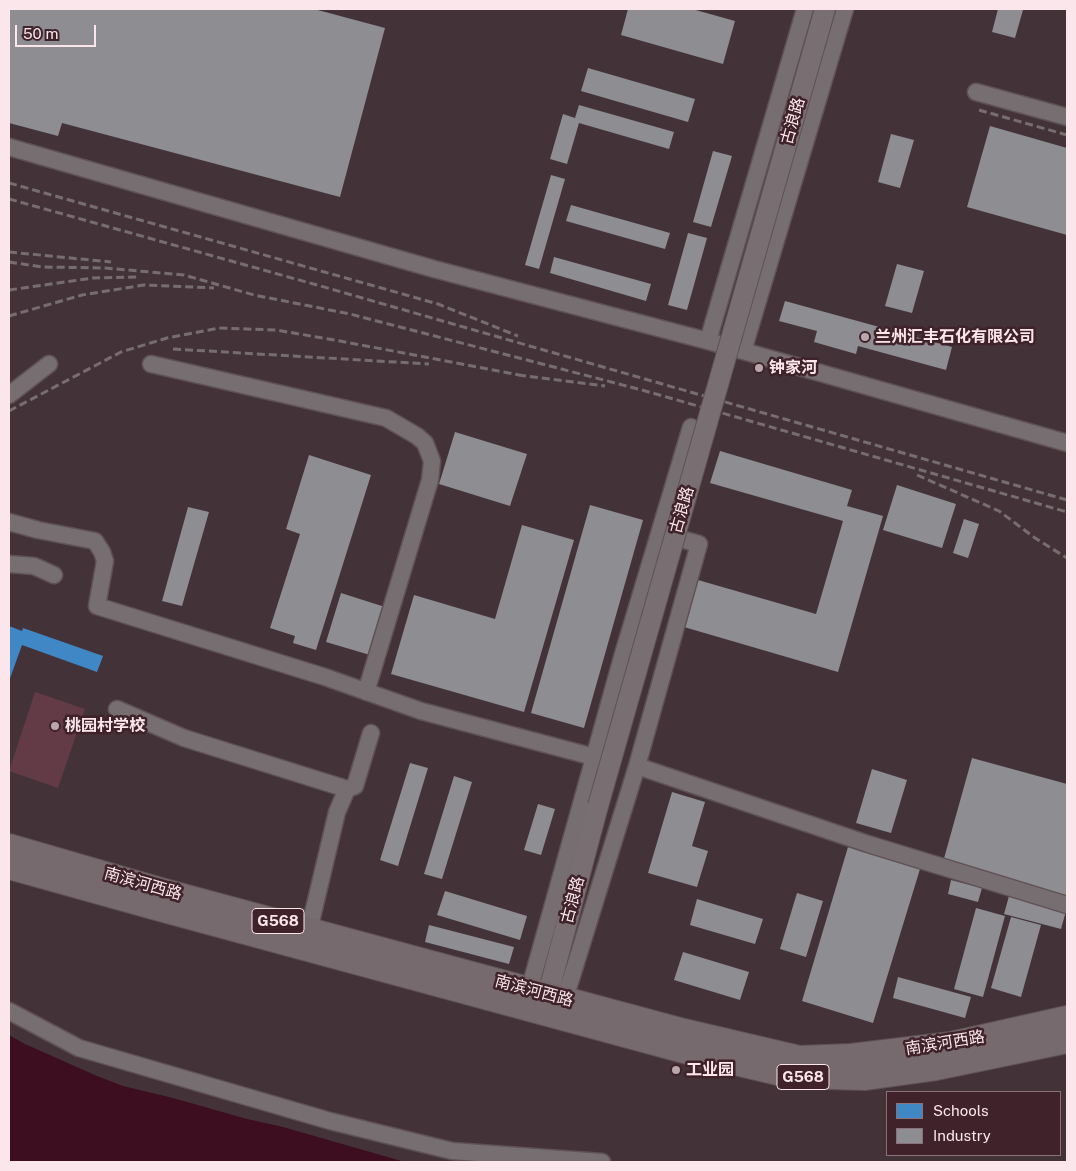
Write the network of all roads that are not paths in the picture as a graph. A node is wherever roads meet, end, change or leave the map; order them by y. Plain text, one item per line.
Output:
1 (806, 9) edge
2 (825, 9) edge
3 (845, 9) edge
4 (976, 92) dead end
5 (1067, 117) edge
6 (9, 147) edge
7 (708, 341) junction
8 (743, 351) junction
9 (49, 364) dead end
10 (151, 364) dead end
11 (9, 395) edge
12 (691, 427) dead end
13 (1067, 443) edge
14 (9, 522) edge
15 (659, 533) junction
16 (9, 564) edge
17 (54, 575) dead end
18 (366, 692) junction
19 (117, 709) dead end
20 (372, 733) dead end
21 (594, 757) junction
22 (637, 766) junction
23 (347, 789) junction
24 (9, 846) edge
25 (9, 867) edge
26 (1067, 905) edge
27 (309, 930) junction
28 (545, 1003) junction
29 (9, 1011) edge
30 (1067, 1018) edge
31 (1067, 1041) edge
32 (602, 1162) edge

1 - 7 street, 古浪路
2 - 28 main road, 古浪路, bridge
3 - 8 street, 古浪路
4 - 5 street
6 - 7 street
7 - 8 street
8 - 13 street
9 - 11 street
10 - 18 street
12 - 15 street
14 - 18 street
15 - 21 street
15 - 22 street
16 - 17 street
18 - 21 street
19 - 23 street
20 - 23 street
21 - 28 street
22 - 26 street
22 - 28 street
23 - 27 street
24 - 27 highway, 南滨河西路 / G568
25 - 28 highway, 南滨河西路 / G568
27 - 28 highway, 南滨河西路 / G568
28 - 30 highway, 南滨河西路 / G568
28 - 31 highway, 南滨河西路 / G568
29 - 32 street

